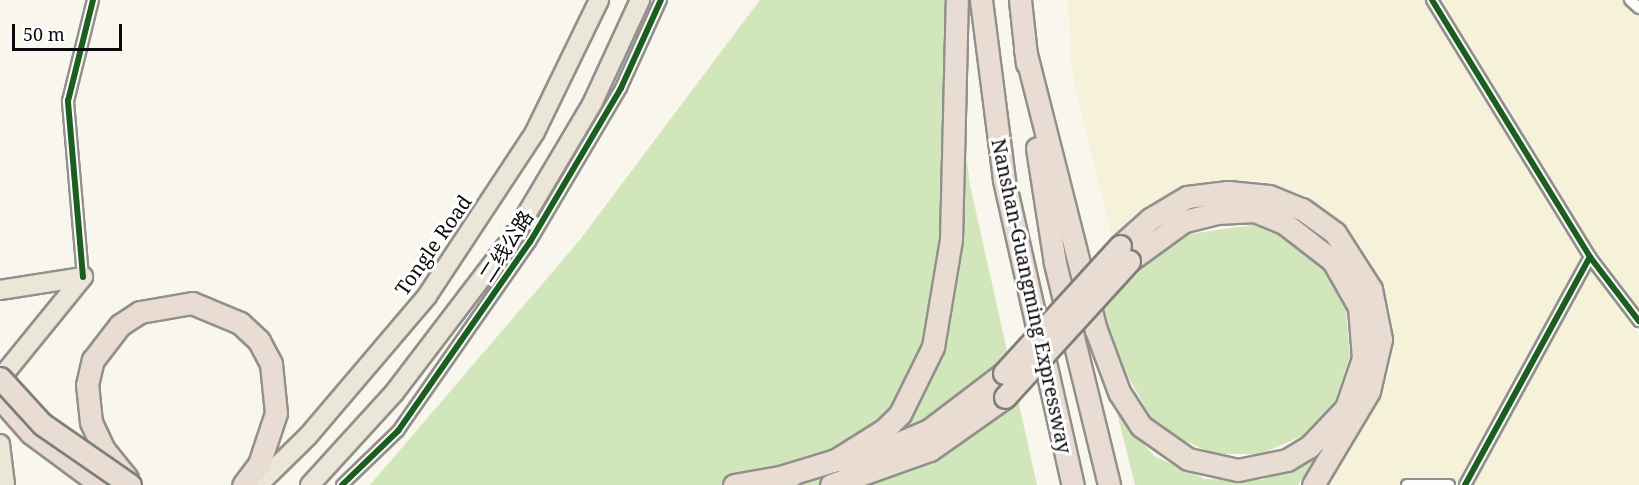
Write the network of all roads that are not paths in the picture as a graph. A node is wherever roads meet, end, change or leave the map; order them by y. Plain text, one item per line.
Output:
1 (93, 0) edge
2 (599, 0) edge
3 (640, 0) edge
4 (661, 0) edge
5 (957, 0) edge
6 (981, 0) edge
7 (1020, 0) edge
8 (1432, 0) edge
9 (1630, 0) edge
10 (1639, 8) edge
11 (1025, 50) junction
12 (1124, 253) junction
13 (1590, 257) junction
14 (83, 276) junction
15 (0, 290) edge
16 (1639, 321) edge
17 (0, 378) edge
18 (0, 398) edge
19 (0, 444) edge
20 (780, 477) junction
21 (5, 485) edge
22 (100, 485) edge
23 (132, 485) edge
24 (243, 485) edge
25 (258, 485) edge
26 (310, 485) edge
27 (342, 485) edge
28 (734, 485) edge
29 (831, 485) edge
30 (1073, 485) edge
31 (1108, 485) edge
32 (1313, 485) edge
33 (1407, 485) edge
34 (1449, 485) edge
35 (1465, 485) edge

1 - 14 street
2 - 25 main road, Tongle Road
3 - 26 main road
4 - 27 street, 二线公路
5 - 20 highway
6 - 30 highway, Nanshan-Guangming Expressway
7 - 11 highway, Nanshan-Guangming Expressway
8 - 13 street
9 - 10 street
11 - 12 highway
11 - 31 highway, Nanshan-Guangming Expressway
12 - 20 highway, bridge
12 - 29 highway, bridge
12 - 32 highway
13 - 16 street
13 - 35 street
14 - 15 main road
14 - 17 main road
17 - 23 highway, bridge
18 - 22 highway
19 - 21 main road
20 - 28 highway
23 - 24 highway
33 - 34 street

